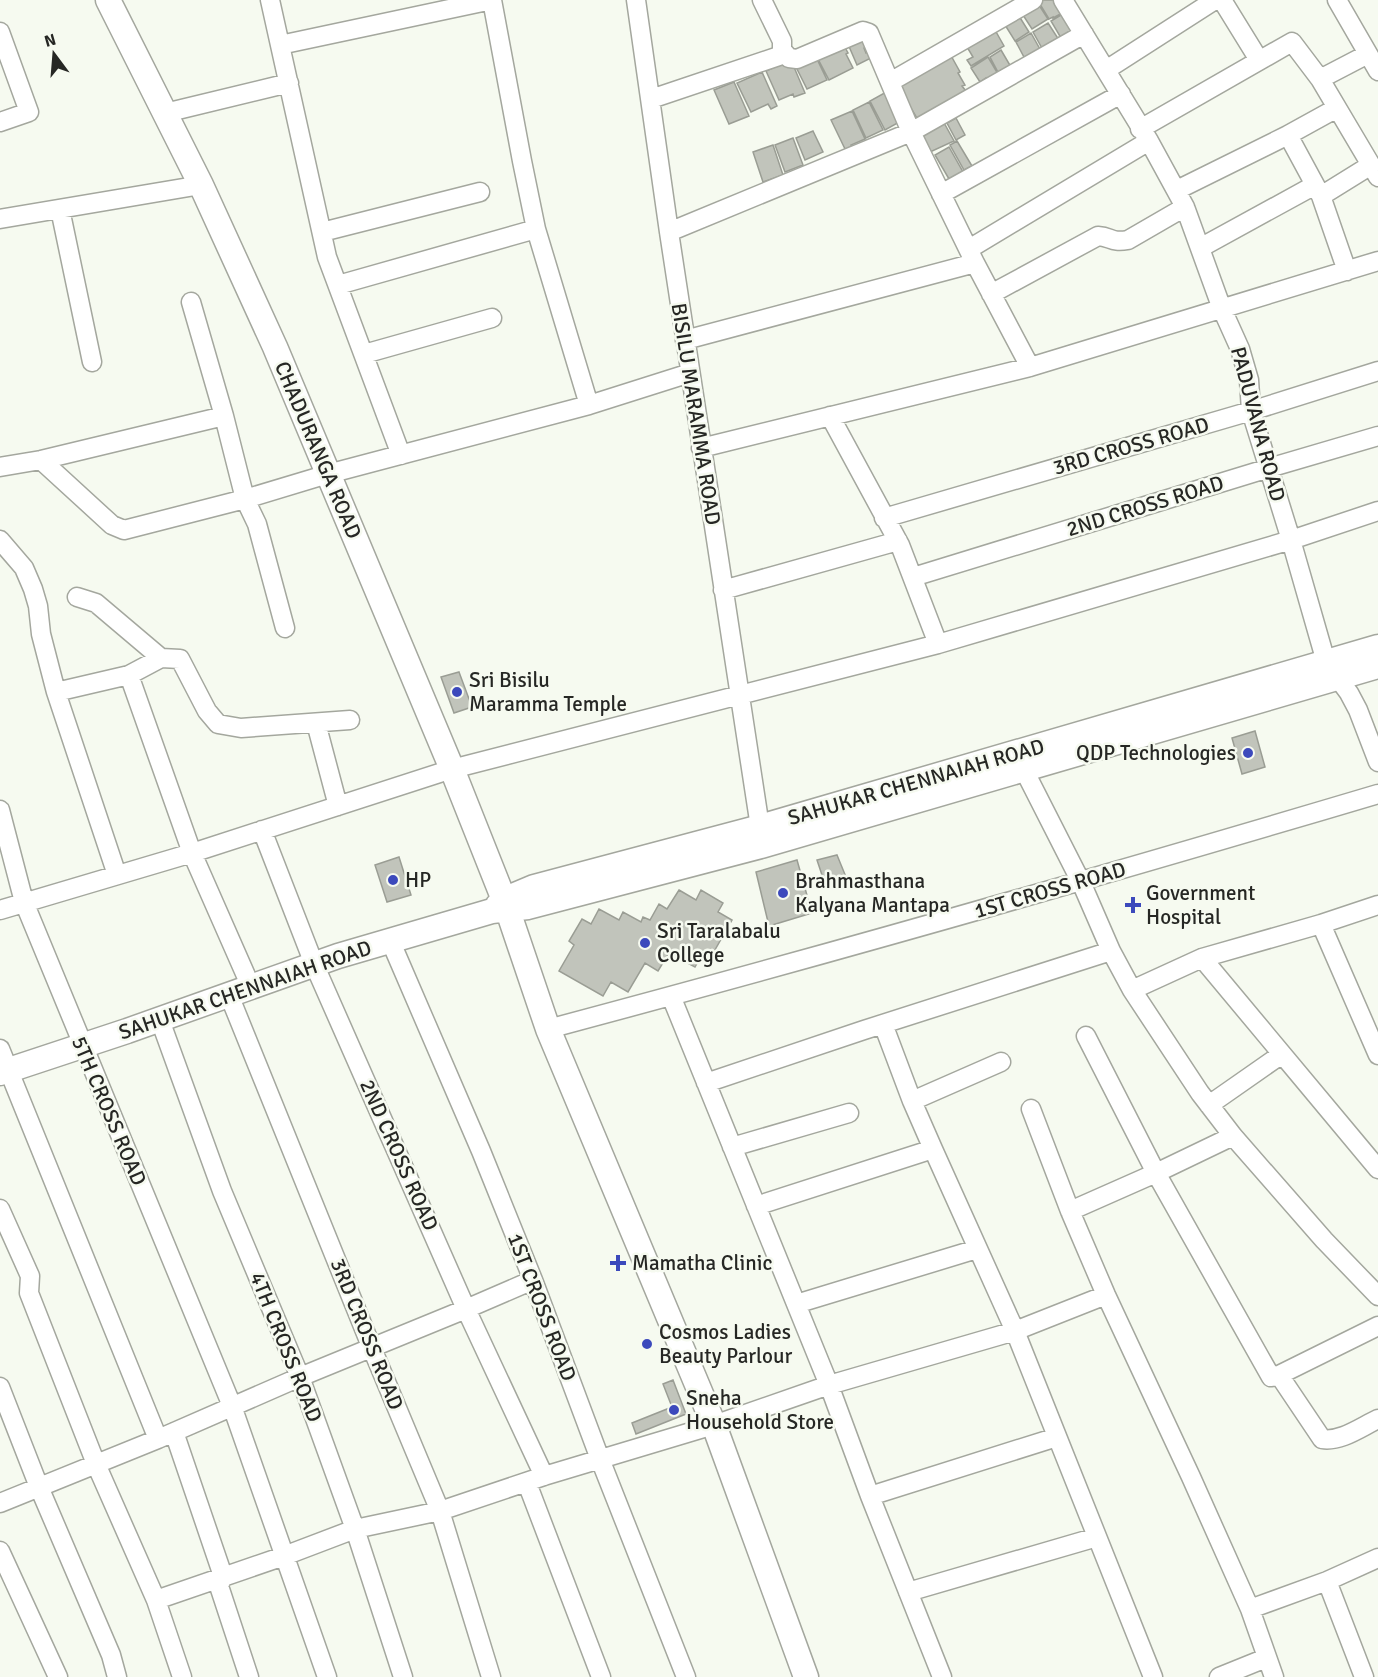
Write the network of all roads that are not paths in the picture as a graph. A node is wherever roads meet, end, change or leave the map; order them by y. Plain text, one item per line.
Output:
1 (108, 0) edge
2 (270, 0) edge
3 (492, 0) edge
4 (636, 0) edge
5 (762, 0) edge
6 (1033, 0) edge
7 (1063, 0) edge
8 (1215, 0) edge
9 (1222, 0) edge
10 (1337, 0) edge
11 (0, 32) edge
12 (1084, 34) junction
13 (280, 45) junction
14 (782, 50) junction
15 (1368, 54) junction
16 (1258, 60) junction
17 (1106, 70) junction
18 (1378, 71) edge
19 (1320, 79) junction
20 (890, 82) junction
21 (289, 83) junction
22 (1121, 94) junction
23 (651, 99) junction
24 (1337, 108) junction
25 (165, 113) junction
26 (0, 122) edge
27 (911, 132) junction
28 (1144, 135) junction
29 (1288, 135) junction
30 (1374, 171) edge
31 (201, 185) junction
32 (1177, 190) junction
33 (1318, 190) junction
34 (480, 192) dead end
35 (941, 194) junction
36 (1185, 207) junction
37 (60, 209) junction
38 (0, 219) edge
39 (536, 229) junction
40 (322, 232) junction
41 (669, 232) junction
42 (1200, 248) junction
43 (972, 256) junction
44 (1378, 261) edge
45 (1347, 271) junction
46 (338, 285) junction
47 (991, 294) junction
48 (191, 302) dead end
49 (1222, 309) junction
50 (492, 318) dead end
51 (685, 340) junction
52 (364, 354) junction
53 (92, 362) dead end
54 (1030, 367) junction
55 (1378, 371) edge
56 (690, 373) junction
57 (589, 405) junction
58 (1251, 411) junction
59 (224, 416) junction
60 (830, 416) junction
61 (1378, 436) edge
62 (701, 448) junction
63 (401, 455) junction
64 (41, 460) junction
65 (0, 467) edge
66 (1269, 468) junction
67 (328, 474) junction
68 (246, 499) junction
69 (1378, 511) edge
70 (884, 518) junction
71 (0, 540) edge
72 (1291, 540) junction
73 (898, 542) junction
74 (913, 577) junction
75 (723, 590) junction
76 (77, 597) dead end
77 (285, 628) dead end
78 (938, 644) junction
79 (1378, 647) edge
80 (161, 658) junction
81 (1378, 666) edge
82 (1332, 670) junction
83 (129, 675) junction
84 (56, 692) junction
85 (739, 695) junction
86 (350, 720) dead end
87 (316, 723) junction
88 (1019, 761) junction
89 (1378, 762) edge
90 (452, 769) junction
91 (1378, 794) edge
92 (338, 806) junction
93 (0, 810) edge
94 (760, 827) junction
95 (262, 830) junction
96 (192, 853) junction
97 (117, 875) junction
98 (1081, 882) junction
99 (24, 902) junction
100 (1378, 905) edge
101 (501, 907) junction
102 (0, 910) edge
103 (1321, 924) junction
104 (390, 940) junction
105 (1111, 951) junction
106 (1202, 958) junction
107 (314, 964) junction
108 (1132, 990) junction
109 (240, 991) junction
110 (671, 996) junction
111 (160, 1020) junction
112 (883, 1024) junction
113 (548, 1029) junction
114 (1086, 1036) dead end
115 (82, 1046) junction
116 (1282, 1054) junction
117 (1378, 1055) edge
118 (1001, 1062) dead end
119 (2, 1064) edge
120 (706, 1083) junction
121 (912, 1101) junction
122 (1209, 1105) junction
123 (1031, 1109) dead end
124 (849, 1113) dead end
125 (1233, 1136) junction
126 (732, 1147) junction
127 (933, 1149) junction
128 (1378, 1169) edge
129 (1156, 1173) junction
130 (756, 1206) junction
131 (0, 1209) edge
132 (1070, 1211) junction
133 (977, 1249) junction
134 (532, 1280) junction
135 (1106, 1295) junction
136 (1378, 1296) edge
137 (796, 1304) junction
138 (466, 1309) junction
139 (1378, 1326) edge
140 (1015, 1331) junction
141 (371, 1346) junction
142 (1279, 1375) junction
143 (300, 1377) junction
144 (829, 1386) junction
145 (0, 1387) edge
146 (232, 1406) junction
147 (1378, 1419) edge
148 (714, 1425) junction
149 (166, 1436) junction
150 (1058, 1437) junction
151 (600, 1459) junction
152 (96, 1464) junction
153 (544, 1476) junction
154 (527, 1483) junction
155 (39, 1487) junction
156 (870, 1496) junction
157 (0, 1503) edge
158 (440, 1511) junction
159 (356, 1529) junction
160 (1097, 1537) junction
161 (0, 1551) edge
162 (284, 1556) junction
163 (1378, 1558) edge
164 (223, 1576) junction
165 (1327, 1581) junction
166 (908, 1593) junction
167 (156, 1600) junction
168 (1250, 1609) junction
169 (1266, 1658) junction
170 (58, 1677) edge
171 (117, 1677) edge
172 (182, 1677) edge
173 (249, 1677) edge
174 (327, 1677) edge
175 (403, 1677) edge
176 (491, 1677) edge
177 (601, 1677) edge
178 (686, 1677) edge
179 (806, 1677) edge
180 (942, 1677) edge
181 (1153, 1677) edge
182 (1219, 1677) edge
183 (1274, 1677) edge
184 (1364, 1677) edge

1 - 25 street, CHADURANGA ROAD
2 - 13 street
3 - 13 street
3 - 39 street
4 - 23 street, BISILU MARAMMA ROAD
5 - 14 street
6 - 20 street
7 - 12 street, PADUVANA ROAD
8 - 17 street
9 - 16 street
10 - 15 street
11 - 26 street
12 - 17 street, PADUVANA ROAD
12 - 27 street
13 - 21 street
14 - 20 street
14 - 23 street
15 - 18 street
15 - 19 street
16 - 19 street
16 - 28 street
17 - 22 street, PADUVANA ROAD
19 - 24 street
20 - 27 street
21 - 25 street
21 - 40 street
22 - 28 street, PADUVANA ROAD
22 - 35 street
23 - 41 street, BISILU MARAMMA ROAD
24 - 29 street
24 - 30 street
25 - 31 street, CHADURANGA ROAD
27 - 35 street
27 - 41 street
28 - 32 street, PADUVANA ROAD
28 - 43 street
29 - 32 street
29 - 33 street
30 - 33 street
31 - 37 street
31 - 67 street, CHADURANGA ROAD
32 - 36 street, PADUVANA ROAD
33 - 42 street
33 - 45 street
34 - 40 street
35 - 43 street
36 - 42 street, PADUVANA ROAD
36 - 47 street
37 - 38 street
37 - 53 street
39 - 46 street
39 - 57 street
40 - 46 street
41 - 51 street, BISILU MARAMMA ROAD
42 - 49 street, PADUVANA ROAD
43 - 47 street
43 - 51 street
44 - 45 street
45 - 49 street
46 - 52 street
47 - 54 street
48 - 59 street
49 - 54 street
49 - 58 street, PADUVANA ROAD
50 - 52 street
51 - 56 street, BISILU MARAMMA ROAD
52 - 63 street
54 - 60 street
55 - 58 street, 3RD CROSS ROAD
56 - 57 street
56 - 62 street, BISILU MARAMMA ROAD
57 - 63 street
58 - 66 street, PADUVANA ROAD
58 - 70 street, 3RD CROSS ROAD
59 - 64 street
59 - 68 street
60 - 62 street
60 - 70 street
61 - 66 street, 2ND CROSS ROAD
62 - 75 street, BISILU MARAMMA ROAD
63 - 67 street
64 - 65 street
64 - 68 street
66 - 72 street, PADUVANA ROAD
66 - 74 street, 2ND CROSS ROAD
67 - 68 street
67 - 90 street, CHADURANGA ROAD
68 - 77 street
69 - 72 street
70 - 73 street
71 - 84 street
72 - 78 street
72 - 82 street, PADUVANA ROAD
73 - 74 street
73 - 75 street
74 - 78 street
75 - 85 street, BISILU MARAMMA ROAD
76 - 80 street
78 - 85 street
79 - 82 street, SAHUKAR CHENNAIAH ROAD
80 - 83 street
80 - 87 street
81 - 82 street, SAHUKAR CHENNAIAH ROAD
82 - 88 street, SAHUKAR CHENNAIAH ROAD
82 - 89 street, PADUVANA ROAD
83 - 84 street
83 - 96 street, 3RD CROSS ROAD
84 - 97 street
85 - 90 street
85 - 94 street, BISILU MARAMMA ROAD
86 - 87 street
87 - 92 street
88 - 94 street, SAHUKAR CHENNAIAH ROAD
88 - 98 street
88 - 101 street, SAHUKAR CHENNAIAH ROAD
90 - 92 street
90 - 101 street, CHADURANGA ROAD
91 - 98 street, 1ST CROSS ROAD
92 - 95 street
93 - 99 street, 5TH CROSS ROAD
94 - 101 street, SAHUKAR CHENNAIAH ROAD
95 - 96 street
95 - 107 street, 2ND CROSS ROAD
96 - 97 street
96 - 109 street, 3RD CROSS ROAD
97 - 99 street
98 - 105 street
98 - 110 street, 1ST CROSS ROAD
99 - 102 street
99 - 115 street, 5TH CROSS ROAD
100 - 103 street
101 - 104 street, SAHUKAR CHENNAIAH ROAD
101 - 113 street, CHADURANGA ROAD
103 - 106 street
103 - 117 street
104 - 107 street, SAHUKAR CHENNAIAH ROAD
104 - 134 street, 1ST CROSS ROAD
105 - 108 street
105 - 112 street
106 - 108 street
106 - 116 street
107 - 109 street, SAHUKAR CHENNAIAH ROAD
107 - 138 street, 2ND CROSS ROAD
108 - 122 street
109 - 111 street, SAHUKAR CHENNAIAH ROAD
109 - 141 street, 3RD CROSS ROAD
110 - 113 street, 1ST CROSS ROAD
110 - 120 street
111 - 115 street, SAHUKAR CHENNAIAH ROAD
111 - 143 street, 4TH CROSS ROAD
112 - 120 street
112 - 121 street
113 - 148 street, CHADURANGA ROAD
114 - 129 street
115 - 119 street, SAHUKAR CHENNAIAH ROAD
115 - 146 street, 5TH CROSS ROAD
116 - 122 street
116 - 128 street
118 - 121 street
119 - 149 street
120 - 126 street
121 - 127 street
122 - 125 street
123 - 132 street
124 - 126 street
125 - 129 street
125 - 136 street
126 - 130 street
127 - 130 street
127 - 133 street
129 - 132 street
129 - 142 street
130 - 137 street
131 - 152 street
132 - 135 street
133 - 137 street
133 - 140 street
134 - 138 street
134 - 151 street, 1ST CROSS ROAD
135 - 140 street
135 - 168 street
137 - 144 street
138 - 141 street
138 - 153 street, 2ND CROSS ROAD
139 - 142 street
140 - 144 street
140 - 150 street
141 - 143 street
141 - 158 street, 3RD CROSS ROAD
142 - 147 street
143 - 146 street
143 - 159 street, 4TH CROSS ROAD
144 - 148 street
144 - 156 street
145 - 155 street
146 - 149 street
146 - 162 street, 5TH CROSS ROAD
148 - 151 street
148 - 179 street, CHADURANGA ROAD
149 - 152 street
149 - 164 street
150 - 156 street
150 - 160 street
151 - 153 street
151 - 178 street, 1ST CROSS ROAD
152 - 155 street
152 - 167 street
153 - 154 street
154 - 158 street
154 - 177 street
155 - 157 street
155 - 171 street
156 - 166 street
158 - 159 street
158 - 176 street, 3RD CROSS ROAD
159 - 162 street
159 - 175 street, 4TH CROSS ROAD
160 - 166 street
160 - 181 street
161 - 170 street
162 - 164 street
162 - 174 street, 5TH CROSS ROAD
163 - 165 street
164 - 167 street
164 - 173 street
165 - 168 street
165 - 184 street
166 - 180 street
167 - 172 street
168 - 169 street
169 - 182 street
169 - 183 street

